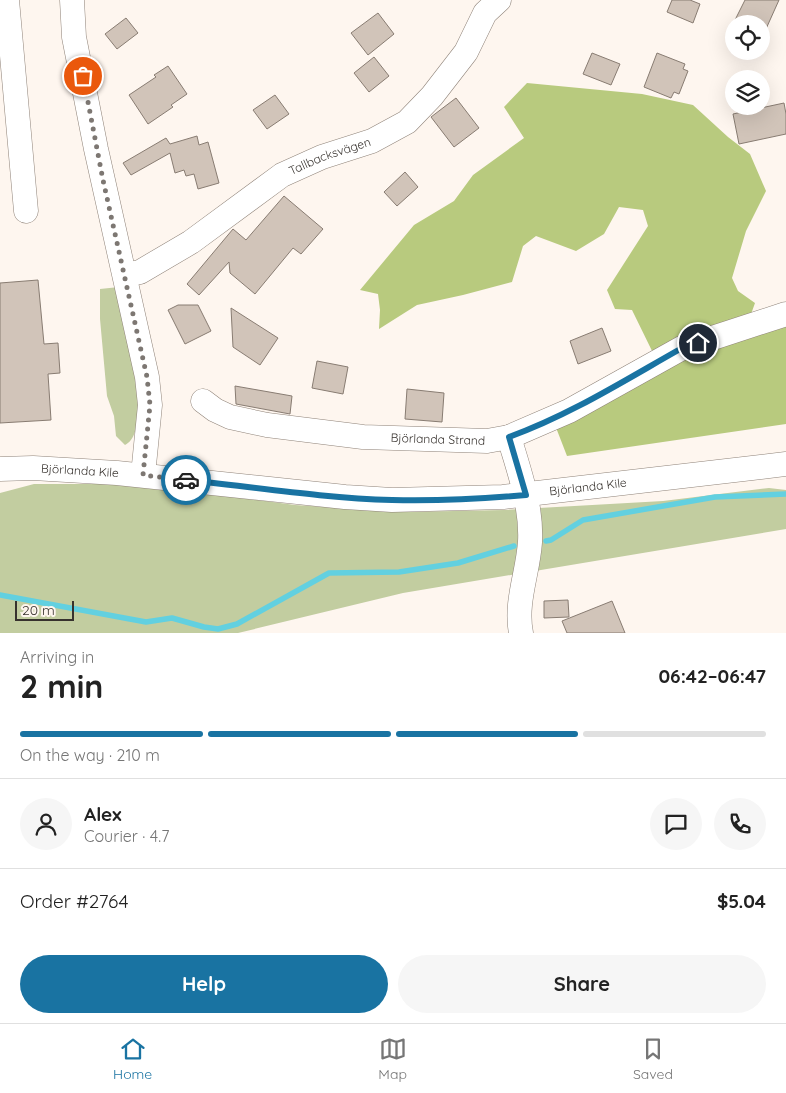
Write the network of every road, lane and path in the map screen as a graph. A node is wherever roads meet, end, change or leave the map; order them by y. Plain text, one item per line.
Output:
1 (7, 0) edge
2 (72, 0) edge
3 (499, 0) edge
4 (26, 210) dead end
5 (125, 275) junction
6 (786, 314) edge
7 (203, 401) dead end
8 (509, 437) junction
9 (786, 464) edge
10 (0, 469) edge
11 (143, 475) junction
12 (526, 495) junction
13 (521, 633) edge

1 - 4 street
2 - 5 street
3 - 5 street, Tallbacksvägen
5 - 11 street
6 - 8 street, Björlanda Strand
7 - 8 street, Björlanda Strand
8 - 12 street
9 - 12 street, Björlanda Kile
10 - 11 street, Björlanda Kile
11 - 12 street, Björlanda Kile
12 - 13 street

